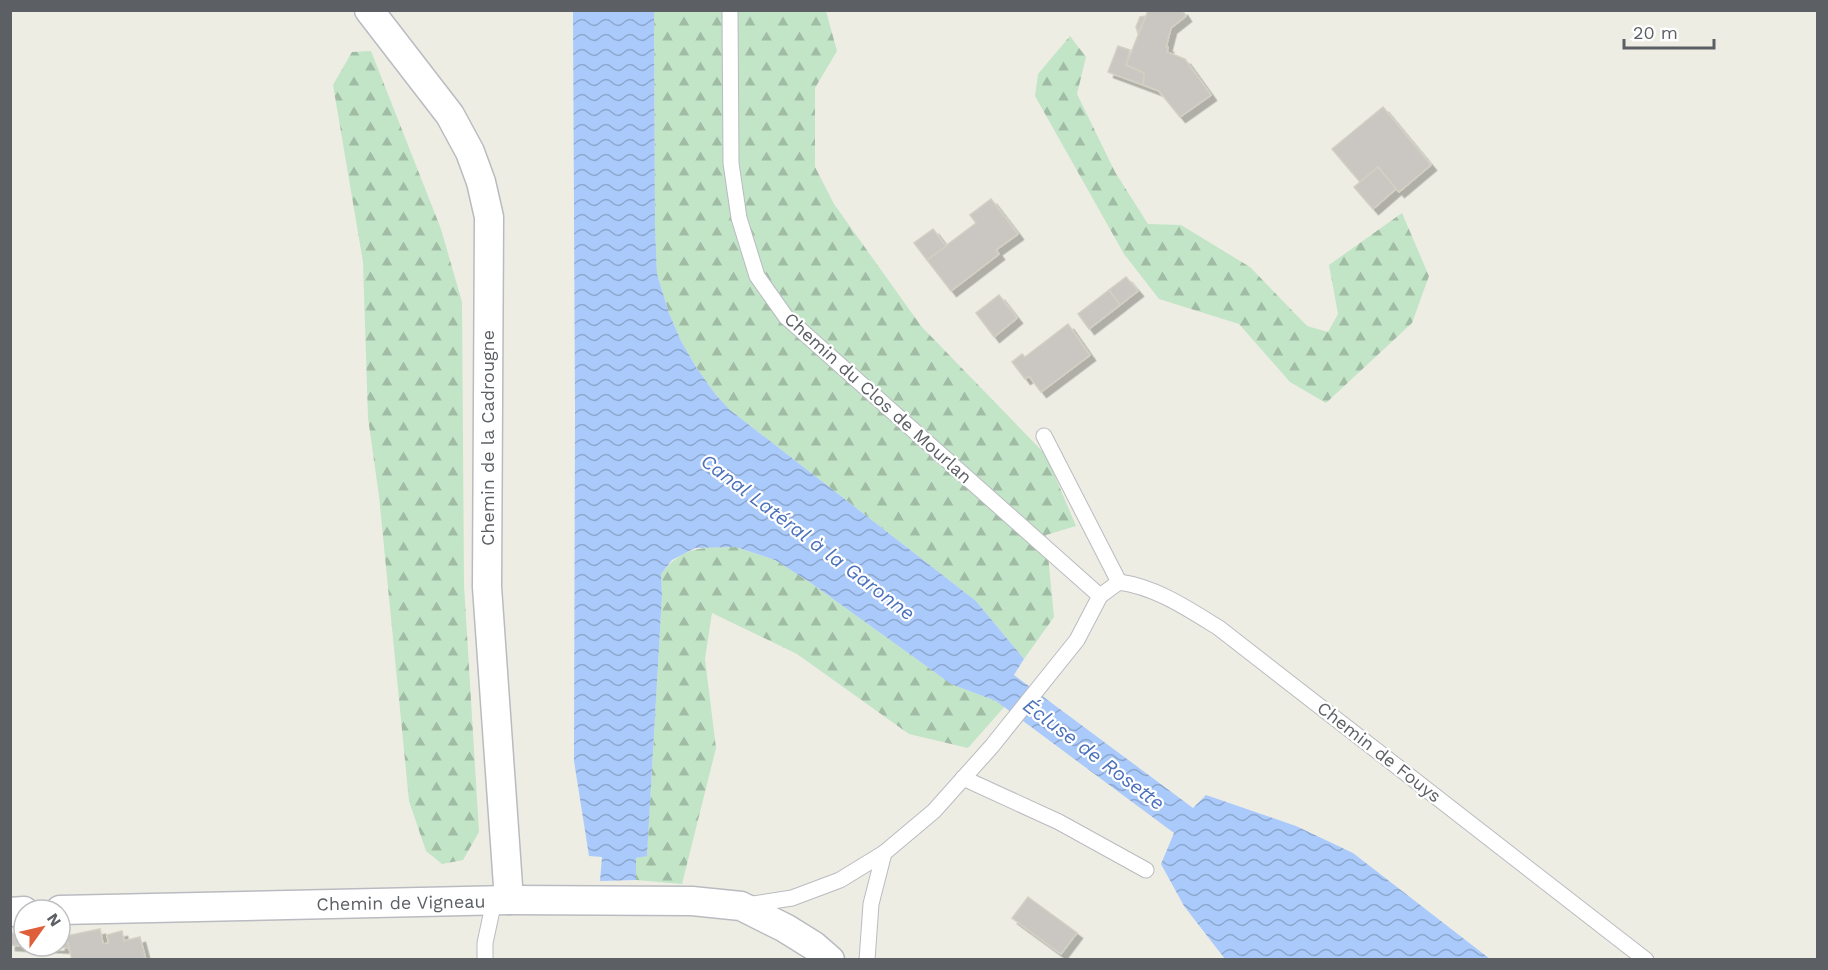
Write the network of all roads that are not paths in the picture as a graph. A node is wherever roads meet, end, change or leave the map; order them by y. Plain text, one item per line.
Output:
1 (369, 10) edge
2 (730, 10) edge
3 (1044, 436) dead end
4 (1119, 582) junction
5 (1100, 596) junction
6 (963, 778) junction
7 (884, 853) junction
8 (1146, 870) dead end
9 (502, 900) junction
10 (741, 906) junction
11 (72, 910) edge
12 (485, 960) edge
13 (830, 960) edge
14 (867, 960) edge
15 (1646, 960) edge

1 - 9 street, Chemin de la Cadrougne
2 - 5 lane, Chemin du Clos de Mourlan
3 - 4 lane
4 - 5 lane
4 - 15 lane, Chemin de Fouys
5 - 6 lane
6 - 7 lane
6 - 8 lane
7 - 10 lane
7 - 14 lane
9 - 10 street, Chemin de Vigneau
9 - 11 street, Chemin de Vigneau
9 - 12 lane
10 - 13 street

